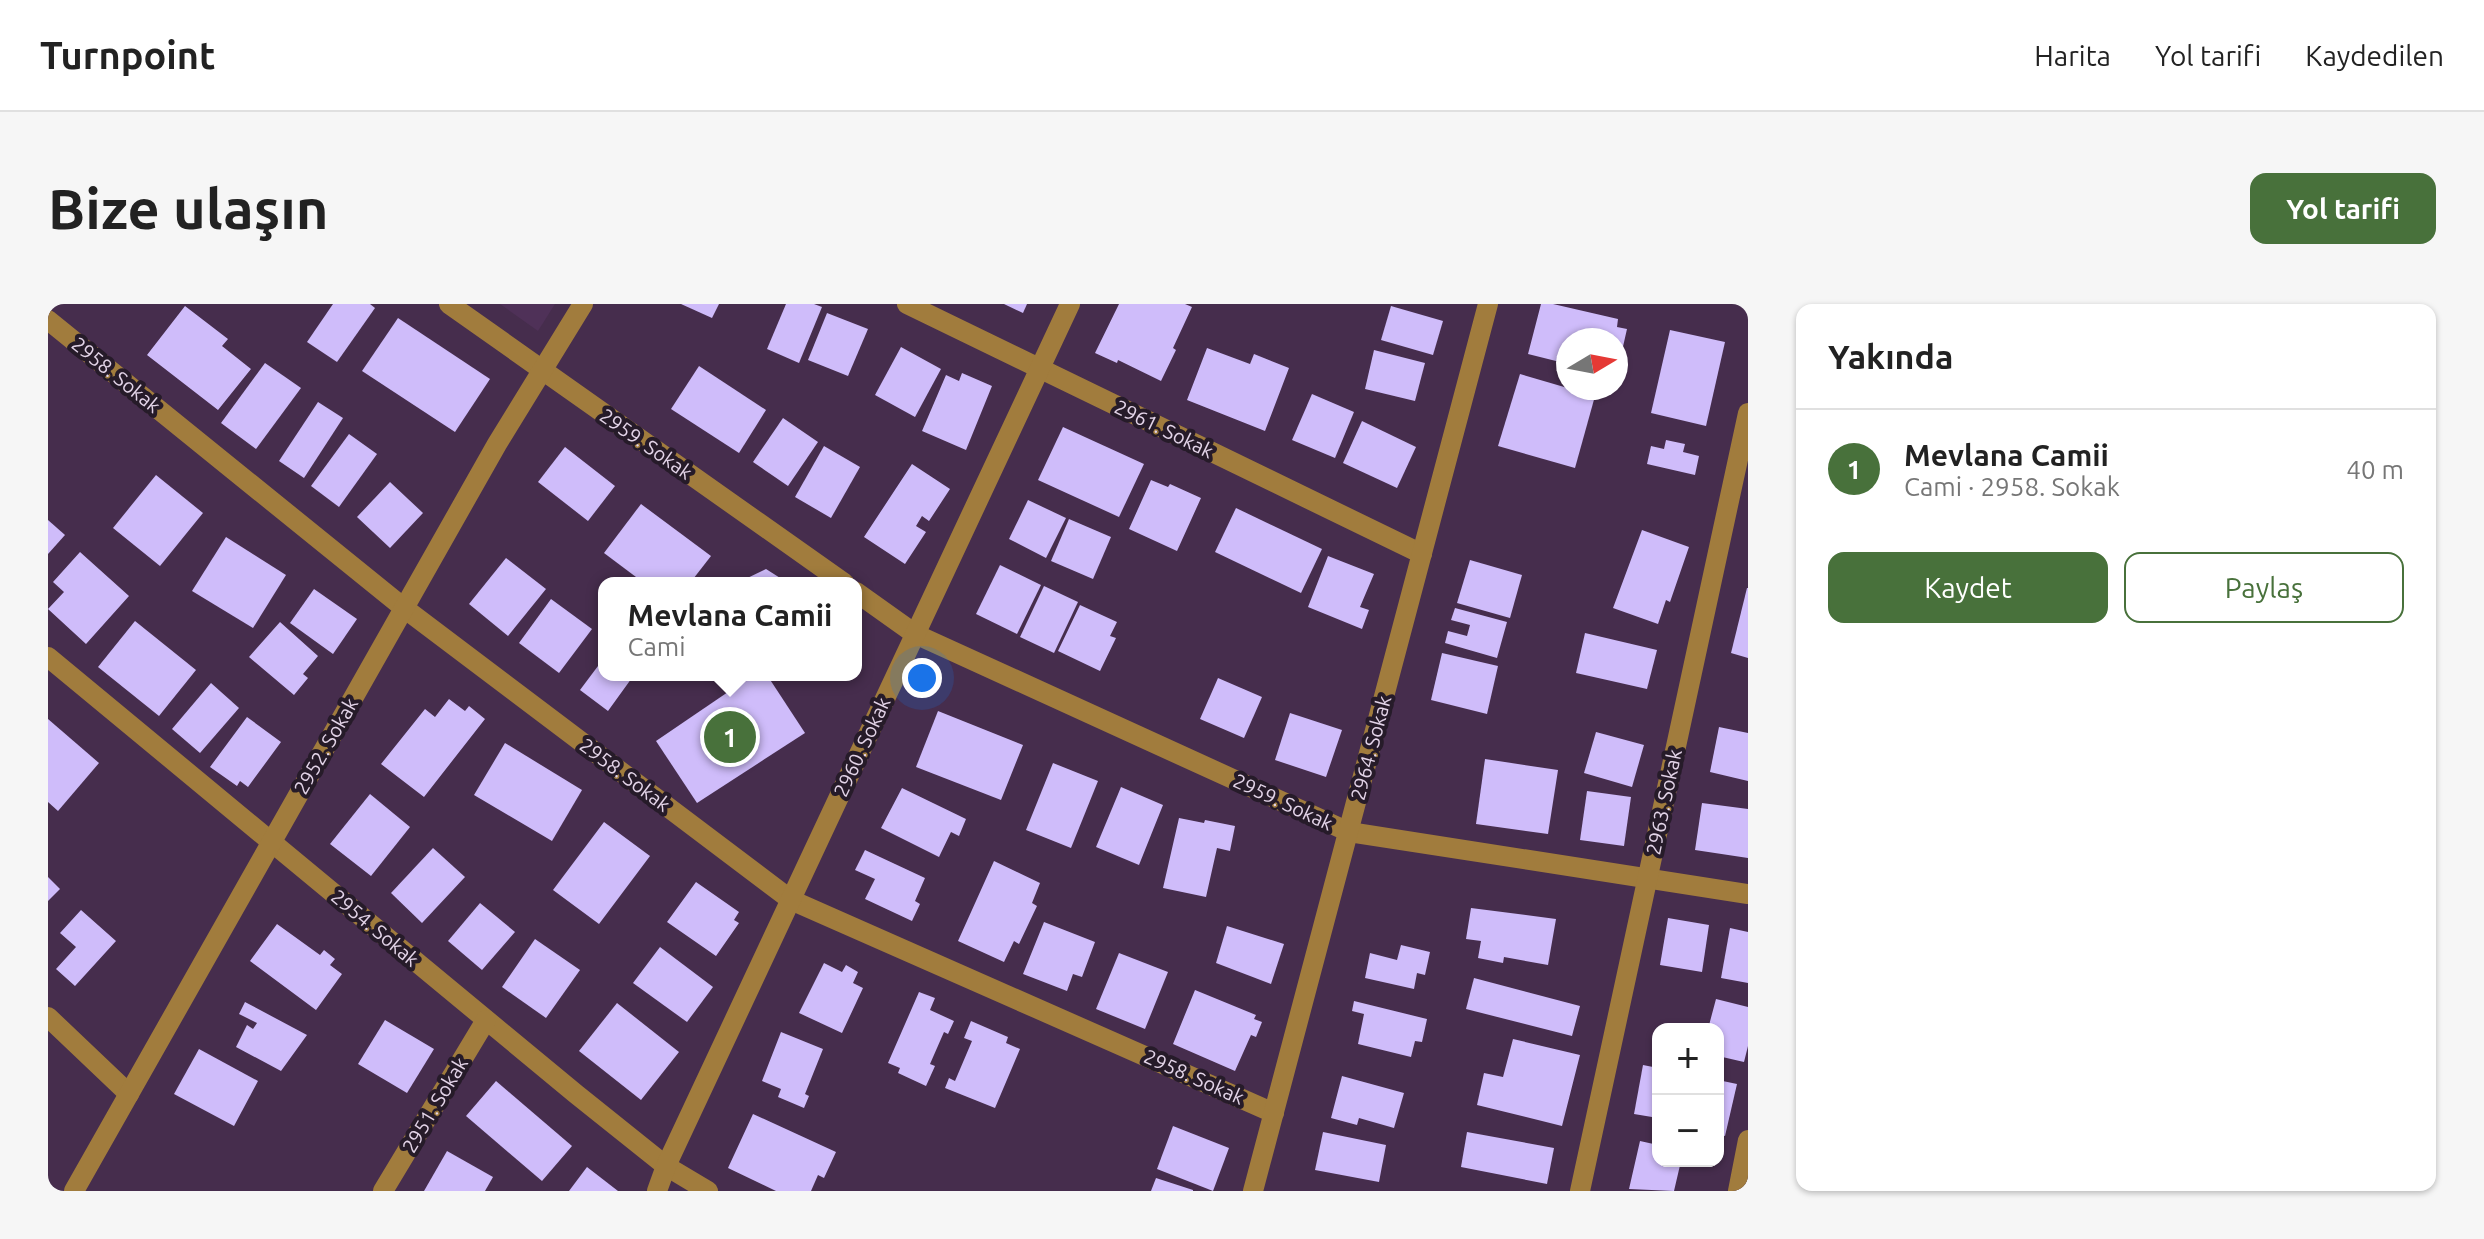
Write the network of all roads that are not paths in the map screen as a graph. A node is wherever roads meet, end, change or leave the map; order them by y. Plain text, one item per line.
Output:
1 (449, 304) edge
2 (583, 304) edge
3 (907, 304) edge
4 (1070, 304) edge
5 (1488, 304) edge
6 (48, 320) edge
7 (1040, 369) junction
8 (542, 370) junction
9 (1748, 413) edge
10 (1422, 554) junction
11 (835, 577) edge
12 (862, 596) edge
13 (404, 608) junction
14 (915, 634) junction
15 (48, 657) edge
16 (1349, 832) junction
17 (272, 842) junction
18 (1648, 878) junction
19 (1748, 894) edge
20 (791, 900) junction
21 (48, 1017) edge
22 (486, 1020) junction
23 (129, 1094) junction
24 (1274, 1113) junction
25 (1748, 1140) edge
26 (666, 1166) junction
27 (74, 1191) edge
28 (383, 1191) edge
29 (657, 1191) edge
30 (708, 1191) edge
31 (1253, 1191) edge
32 (1580, 1191) edge
33 (1738, 1191) edge

1 - 8 street, 2959. Sokak
2 - 8 street, 2952. Sokak
3 - 7 street, 2961. Sokak
4 - 7 street, 2960. Sokak
5 - 10 street, 2964. Sokak
6 - 13 street, 2958. Sokak
7 - 10 street, 2961. Sokak
7 - 14 street, 2960. Sokak
8 - 11 street, 2959. Sokak
8 - 13 street, 2952. Sokak
9 - 18 street, 2963. Sokak
10 - 16 street, 2964. Sokak
12 - 14 street, 2959. Sokak
13 - 17 street, 2952. Sokak
13 - 20 street, 2958. Sokak
14 - 16 street, 2959. Sokak
14 - 20 street, 2960. Sokak
15 - 17 street, 2954. Sokak
16 - 18 street, 2959. Sokak
16 - 24 street, 2964. Sokak
17 - 22 street, 2954. Sokak
17 - 23 street, 2952. Sokak
18 - 19 street, 2959. Sokak
18 - 32 street, 2963. Sokak
20 - 24 street, 2958. Sokak
20 - 26 street, 2960. Sokak
21 - 23 street
22 - 26 street, 2954. Sokak
22 - 28 street, 2951. Sokak
23 - 27 street, 2952. Sokak
24 - 31 street, 2964. Sokak
25 - 33 street
26 - 29 street, 2960. Sokak
26 - 30 street, 2954. Sokak

